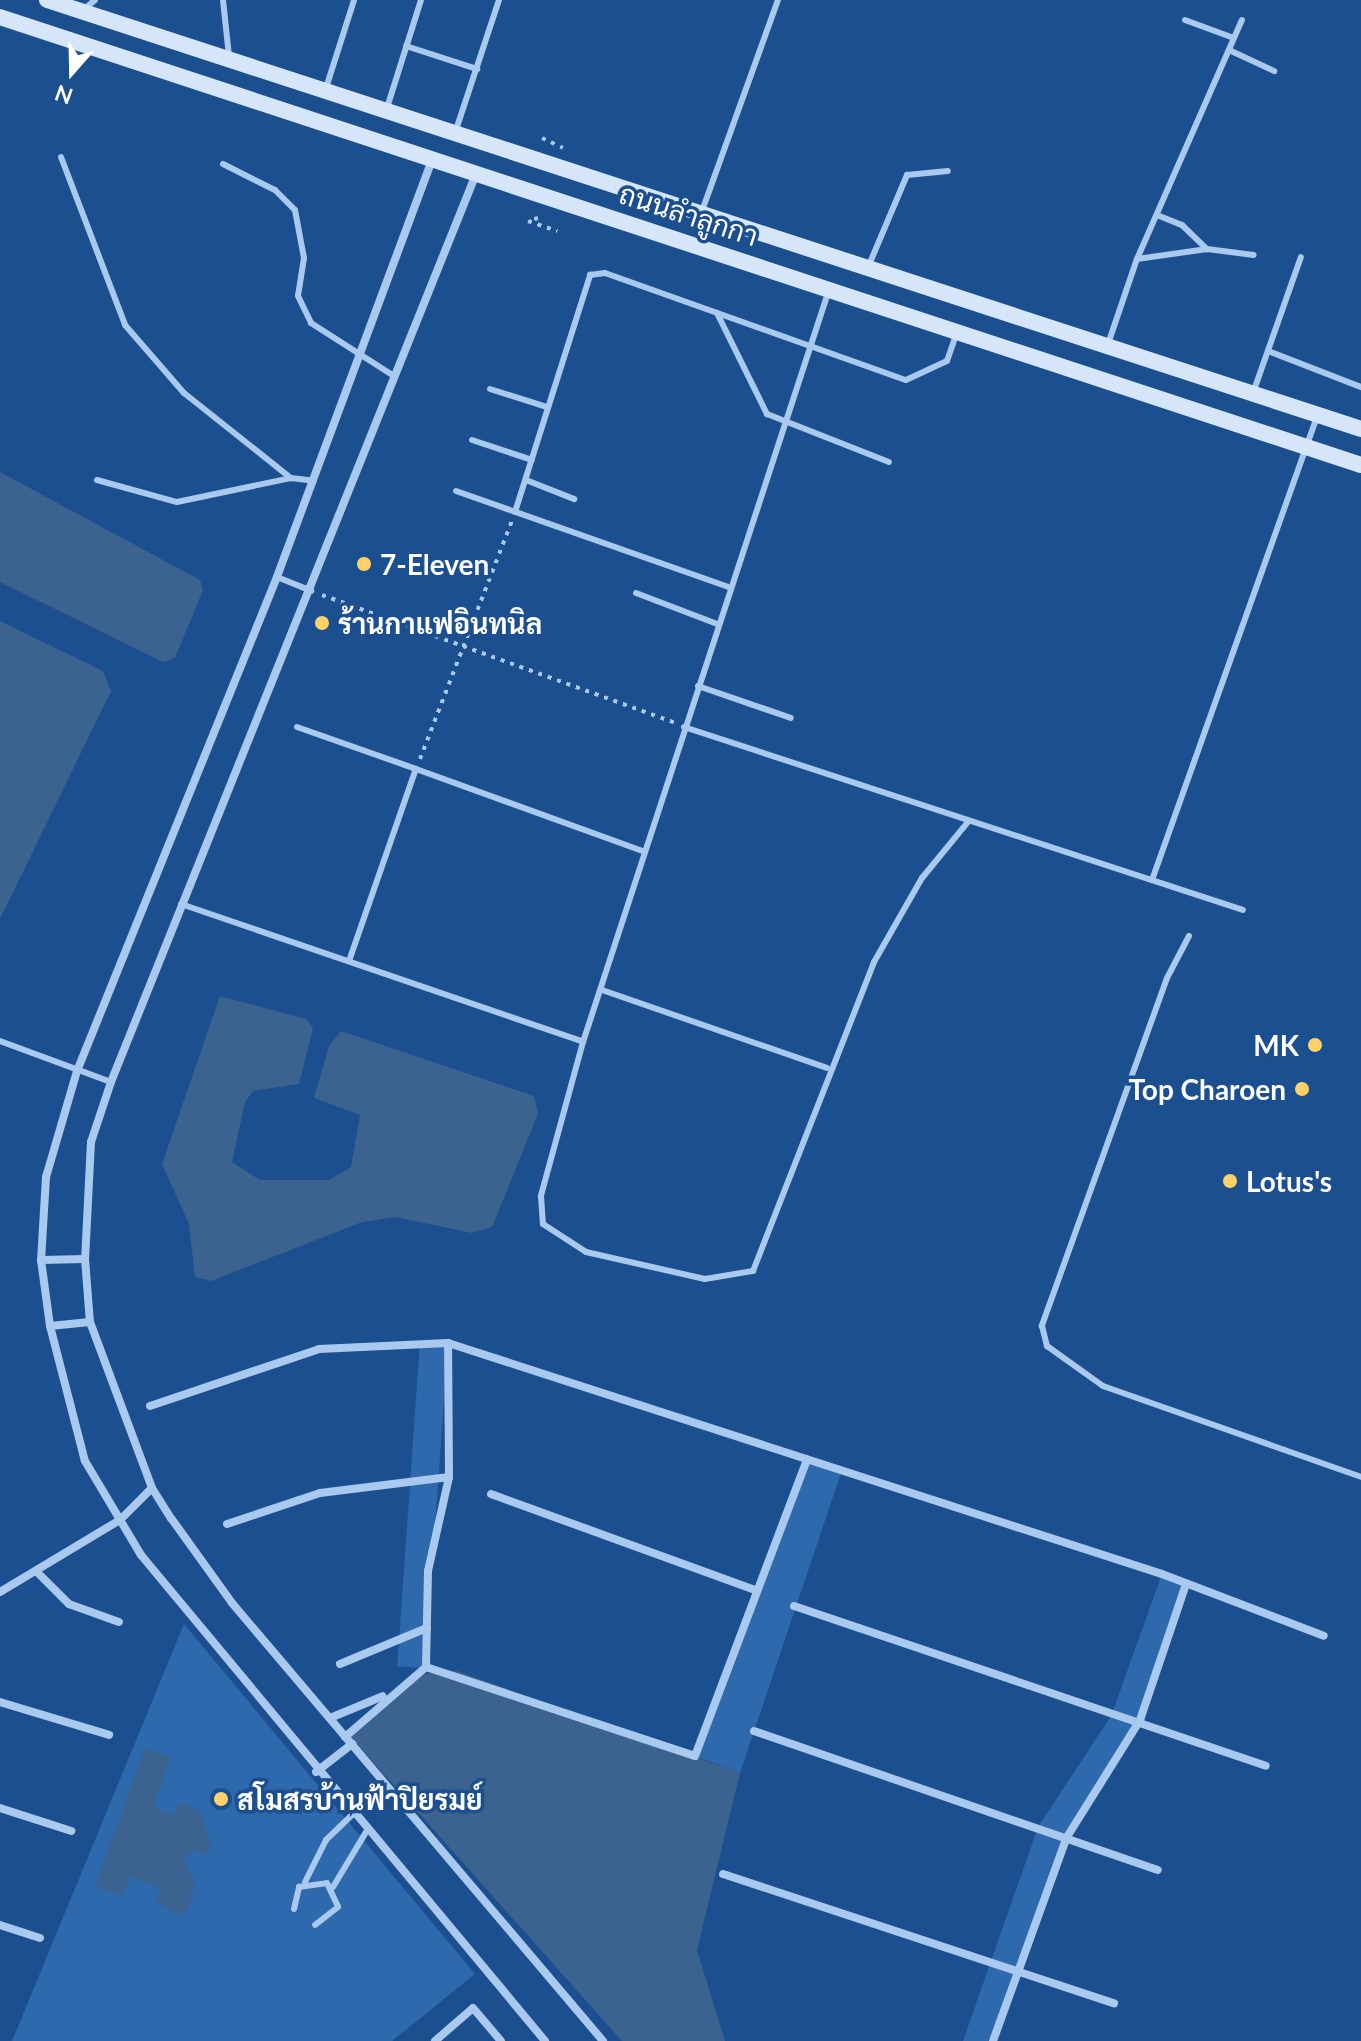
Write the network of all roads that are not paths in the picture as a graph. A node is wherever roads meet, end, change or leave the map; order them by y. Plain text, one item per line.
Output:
1 (47, 0) edge
2 (95, 0) edge
3 (223, 0) edge
4 (354, 0) edge
5 (421, 0) edge
6 (499, 0) edge
7 (778, 0) edge
8 (81, 12) junction
9 (0, 17) edge
10 (1185, 20) dead end
11 (1242, 20) dead end
12 (1234, 38) junction
13 (406, 46) junction
14 (1229, 50) junction
15 (229, 60) junction
16 (477, 69) junction
17 (1274, 71) dead end
18 (325, 90) junction
19 (386, 111) junction
20 (455, 134) junction
21 (61, 157) dead end
22 (433, 158) junction
23 (223, 164) dead end
24 (948, 171) dead end
25 (477, 173) junction
26 (701, 214) junction
27 (1157, 215) junction
28 (1207, 249) junction
29 (1254, 255) dead end
30 (1301, 257) dead end
31 (1137, 259) junction
32 (868, 269) junction
33 (831, 286) junction
34 (717, 313) junction
35 (958, 329) junction
36 (810, 346) junction
37 (1107, 347) junction
38 (1268, 351) junction
39 (362, 356) junction
40 (394, 376) junction
41 (1361, 387) edge
42 (490, 389) dead end
43 (1253, 394) junction
44 (547, 407) junction
45 (1318, 415) junction
46 (784, 425) junction
47 (1361, 429) edge
48 (472, 440) dead end
49 (1306, 448) junction
50 (532, 460) junction
51 (889, 462) dead end
52 (1361, 465) edge
53 (291, 478) junction
54 (97, 480) dead end
55 (526, 480) junction
56 (314, 481) junction
57 (456, 491) dead end
58 (574, 499) dead end
59 (515, 512) junction
60 (277, 577) junction
61 (729, 587) junction
62 (312, 591) junction
63 (636, 593) dead end
64 (717, 624) junction
65 (698, 686) junction
66 (791, 718) dead end
67 (297, 727) dead end
68 (684, 727) junction
69 (416, 769) junction
70 (967, 823) junction
71 (643, 851) junction
72 (1152, 880) junction
73 (181, 904) junction
74 (1243, 910) dead end
75 (1189, 936) dead end
76 (349, 961) junction
77 (602, 990) junction
78 (0, 1041) edge
79 (583, 1042) junction
80 (827, 1068) junction
81 (77, 1071) junction
82 (111, 1082) junction
83 (85, 1259) junction
84 (41, 1260) junction
85 (90, 1322) junction
86 (50, 1326) junction
87 (448, 1343) junction
88 (150, 1406) dead end
89 (807, 1459) junction
90 (449, 1477) junction
91 (1361, 1477) edge
92 (152, 1488) junction
93 (491, 1494) dead end
94 (120, 1520) junction
95 (227, 1524) dead end
96 (38, 1573) junction
97 (1185, 1587) junction
98 (755, 1590) junction
99 (0, 1592) edge
100 (794, 1606) dead end
101 (119, 1622) dead end
102 (427, 1628) junction
103 (1324, 1636) dead end
104 (340, 1664) dead end
105 (426, 1667) junction
106 (387, 1694) junction
107 (0, 1702) edge
108 (330, 1718) junction
109 (1140, 1720) junction
110 (754, 1731) dead end
111 (109, 1735) dead end
112 (348, 1741) junction
113 (1266, 1766) dead end
114 (316, 1772) junction
115 (0, 1808) edge
116 (352, 1815) junction
117 (71, 1831) dead end
118 (366, 1832) junction
119 (1067, 1837) junction
120 (1158, 1870) dead end
121 (723, 1874) dead end
122 (305, 1882) junction
123 (333, 1887) junction
124 (294, 1909) dead end
125 (0, 1925) edge
126 (315, 1925) dead end
127 (40, 1938) dead end
128 (1016, 1973) junction
129 (1114, 2003) dead end
130 (435, 2041) edge
131 (501, 2041) edge
132 (545, 2041) edge
133 (603, 2041) edge
134 (993, 2041) edge

1 - 8 main road, ถนนลำลูกกา
2 - 8 lane
3 - 15 lane
4 - 18 lane
5 - 13 lane
6 - 16 lane
7 - 26 lane
8 - 15 main road, ถนนลำลูกกา
9 - 22 main road, ถนนลำลูกกา
10 - 12 lane
11 - 12 lane
12 - 14 lane
13 - 16 lane
13 - 19 lane
14 - 17 lane
14 - 27 lane
15 - 18 main road, ถนนลำลูกกา
16 - 20 lane
18 - 19 main road, ถนนลำลูกกา
19 - 20 main road, ถนนลำลูกกา
20 - 26 main road, ถนนลำลูกกา
21 - 53 lane
22 - 25 main road, ถนนลำลูกกา
22 - 39 street
23 - 39 lane
24 - 32 lane
25 - 33 main road, ถนนลำลูกกา
25 - 40 street
26 - 32 main road, ถนนลำลูกกา
27 - 28 lane
27 - 31 lane
28 - 29 lane
28 - 31 lane
30 - 38 lane
31 - 37 lane
32 - 37 main road, ถนนลำลูกกา
33 - 35 main road, ถนนลำลูกกา
33 - 36 lane
34 - 36 lane
34 - 44 lane
34 - 46 lane
35 - 36 lane
35 - 49 main road, ถนนลำลูกกา
36 - 46 lane
37 - 43 main road, ถนนลำลูกกา
38 - 41 lane
38 - 43 lane
39 - 40 lane
39 - 56 street
40 - 62 street
42 - 44 lane
43 - 45 main road, ถนนลำลูกกา
44 - 50 lane
45 - 47 main road, ถนนลำลูกกา
45 - 49 lane
46 - 51 lane
46 - 61 lane
48 - 50 lane
49 - 52 main road, ถนนลำลูกกา
49 - 72 lane
50 - 55 lane
53 - 54 lane
53 - 56 lane
55 - 58 lane
55 - 59 lane
56 - 60 street
57 - 59 lane
59 - 61 lane
60 - 62 lane
60 - 81 street
61 - 64 lane
62 - 73 street
63 - 64 lane
64 - 65 lane
65 - 66 lane
65 - 68 lane
67 - 69 lane
68 - 70 lane
68 - 71 lane
69 - 71 lane
69 - 76 lane
70 - 72 lane
70 - 80 lane
71 - 77 lane
72 - 74 lane
73 - 76 lane
73 - 82 street
75 - 91 lane
76 - 79 lane
77 - 79 lane
77 - 80 lane
78 - 81 lane
79 - 80 lane
81 - 82 lane
81 - 84 street
82 - 83 street
83 - 84 street
83 - 85 street
84 - 86 street
85 - 86 street
85 - 92 street
86 - 94 street
87 - 88 street
87 - 89 street
87 - 90 street
89 - 97 street
89 - 98 street
90 - 95 street
90 - 102 street
92 - 94 street
92 - 108 street
93 - 98 street
94 - 96 street
94 - 114 street
96 - 99 street
96 - 101 street
97 - 103 street
97 - 109 street
98 - 105 street
100 - 109 street
102 - 104 street
102 - 105 street
105 - 106 street
106 - 108 street
106 - 112 street
107 - 111 street
108 - 112 street
109 - 113 street
109 - 119 street
110 - 119 street
112 - 114 street
112 - 133 street
114 - 116 street
115 - 117 street
116 - 118 street
116 - 122 lane
118 - 123 lane
118 - 132 street
119 - 120 street
119 - 128 street
121 - 128 street
122 - 123 lane
122 - 124 lane
123 - 126 lane
125 - 127 street
128 - 129 street
128 - 134 street
130 - 131 street

